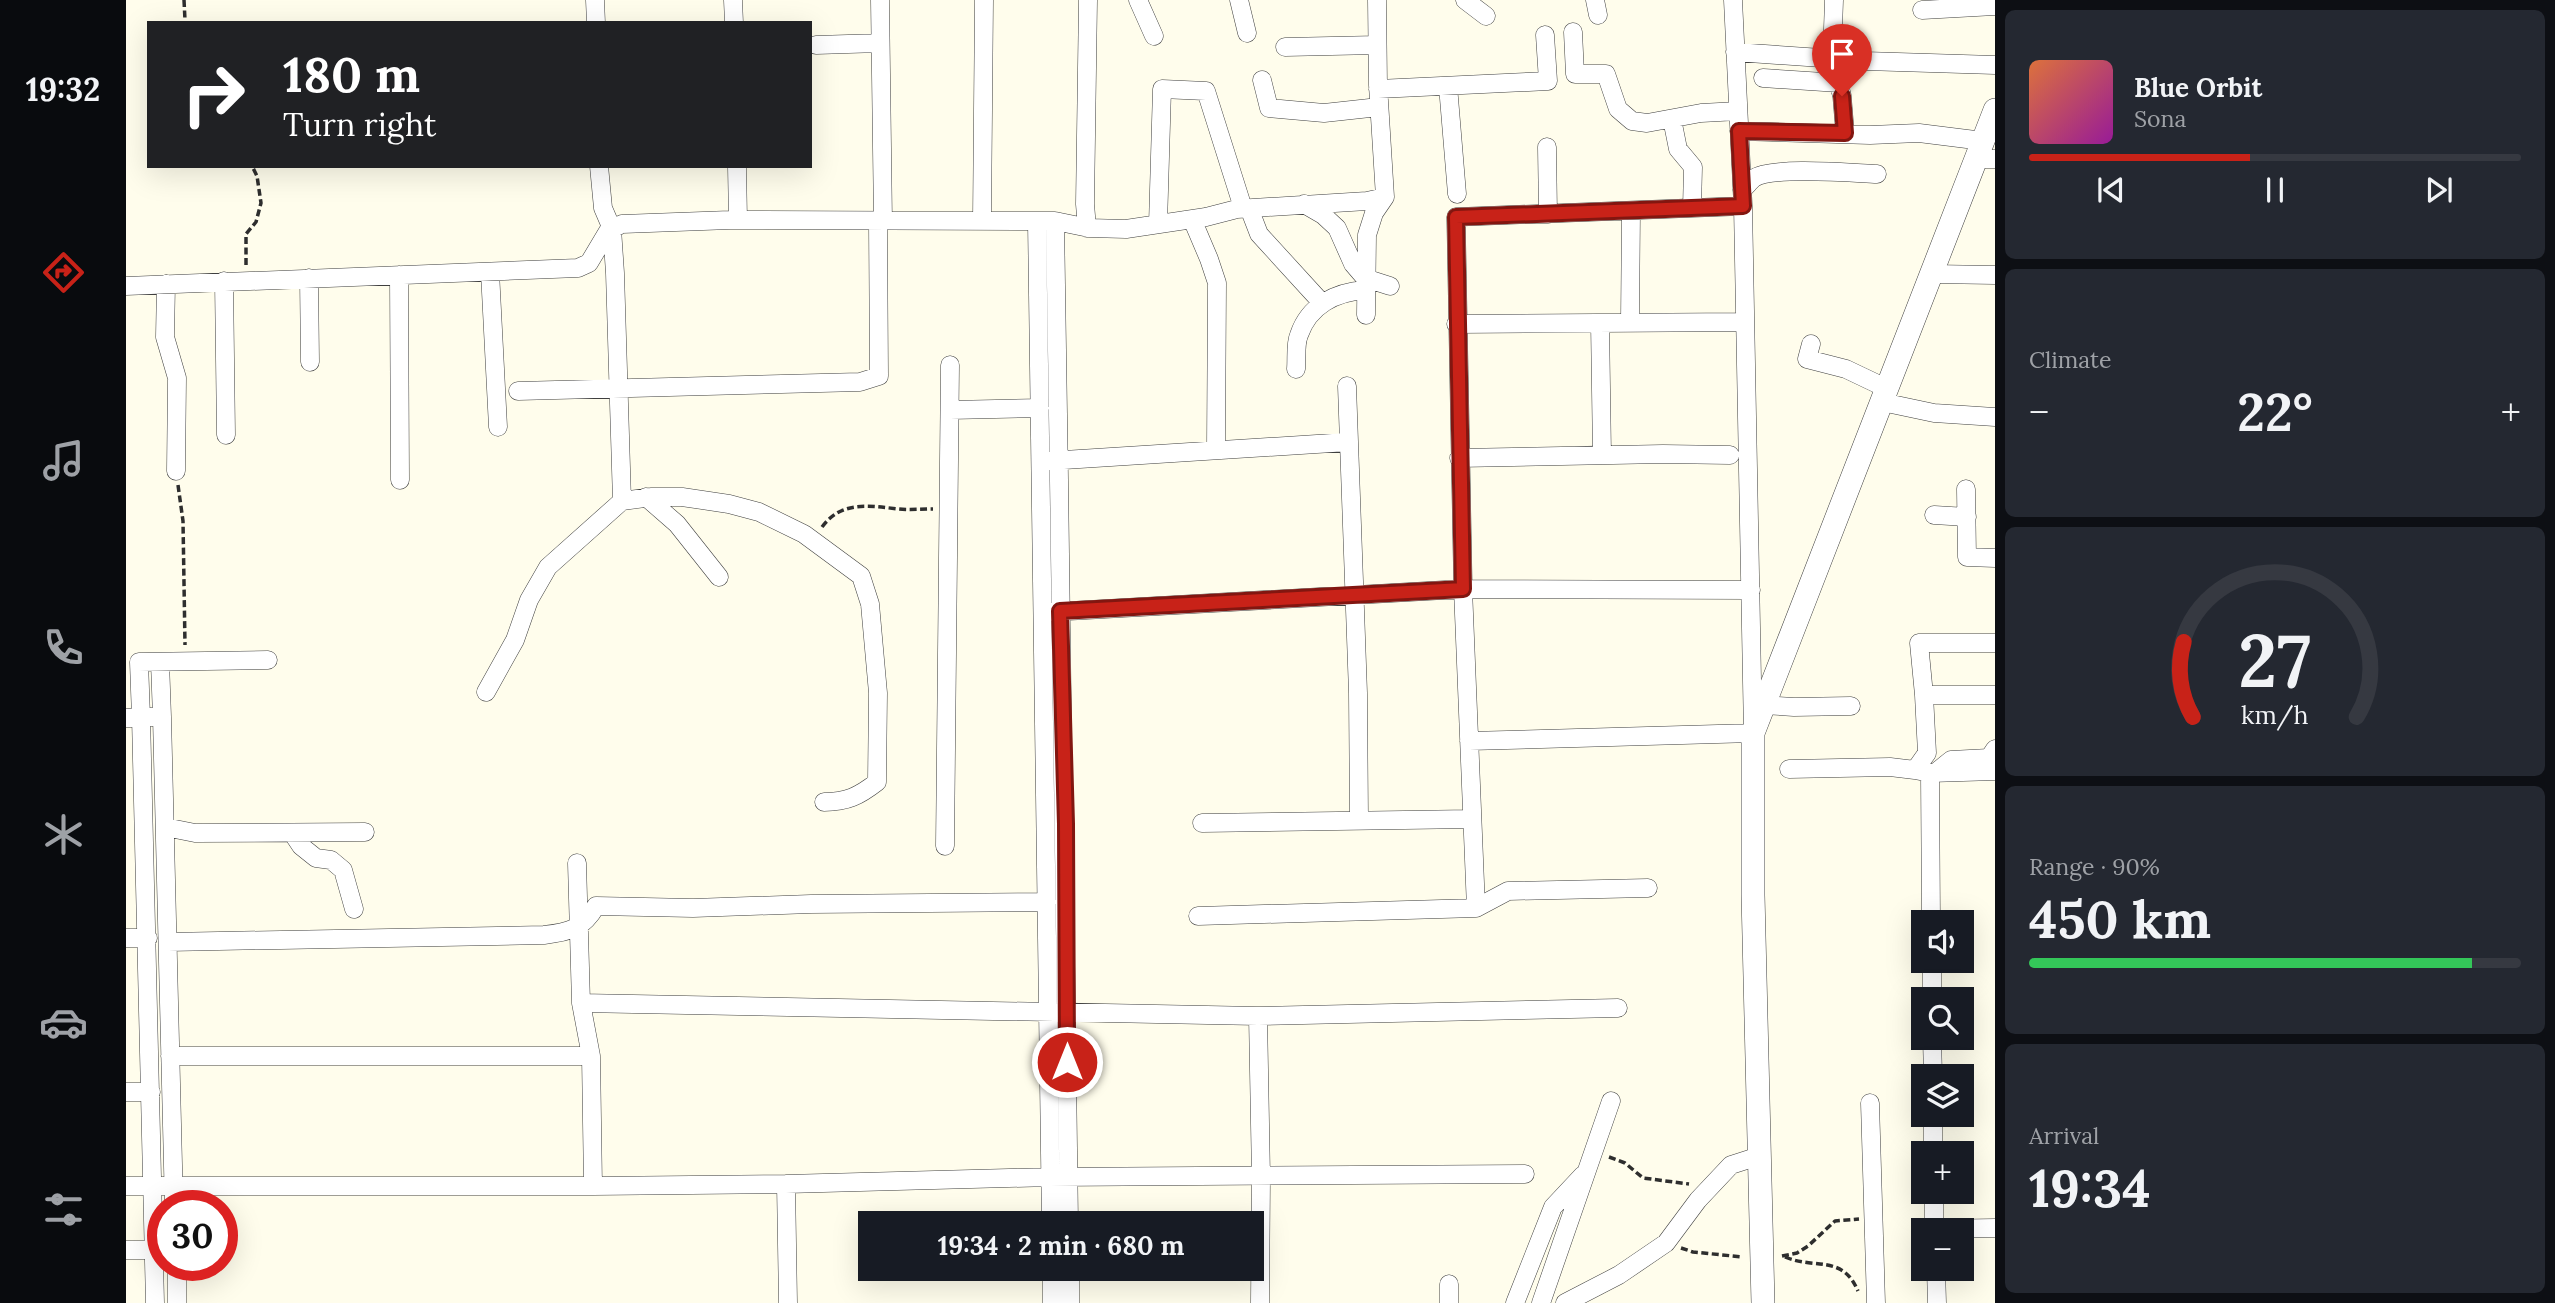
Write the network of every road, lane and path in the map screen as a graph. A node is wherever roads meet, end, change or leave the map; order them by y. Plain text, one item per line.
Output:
1 (184, 0) edge
2 (595, 0) edge
3 (733, 0) edge
4 (880, 0) edge
5 (984, 0) edge
6 (1088, 0) edge
7 (1138, 0) edge
8 (1239, 0) edge
9 (1377, 0) edge
10 (1465, 0) edge
11 (1733, 0) edge
12 (1834, 0) edge
13 (1995, 6) edge
14 (1922, 10) dead end
15 (1486, 16) dead end
16 (185, 20) dead end
17 (596, 21) edge
18 (734, 21) edge
19 (1573, 32) dead end
20 (1247, 33) dead end
21 (1154, 36) dead end
22 (1545, 36) dead end
23 (880, 43) junction
24 (816, 45) dead end
25 (1377, 46) junction
26 (1285, 47) dead end
27 (1735, 52) junction
28 (1832, 58) junction
29 (1995, 65) edge
30 (1763, 78) dead end
31 (1262, 80) dead end
32 (1839, 83) junction
33 (1448, 86) junction
34 (1379, 98) junction
35 (1995, 110) edge
36 (1738, 111) junction
37 (1672, 120) junction
38 (1739, 131) junction
39 (1845, 133) junction
40 (1546, 147) dead end
41 (1985, 153) edge
42 (253, 168) edge
43 (599, 168) edge
44 (737, 168) edge
45 (1877, 174) dead end
46 (1457, 194) dead end
47 (1385, 197) junction
48 (1742, 198) junction
49 (1304, 204) junction
50 (1246, 208) junction
51 (1692, 208) junction
52 (1631, 211) junction
53 (1548, 214) junction
54 (1192, 219) junction
55 (738, 220) junction
56 (881, 221) junction
57 (982, 221) junction
58 (1046, 222) junction
59 (1158, 225) junction
60 (1087, 228) junction
61 (612, 229) junction
62 (489, 272) junction
63 (1932, 274) junction
64 (399, 275) junction
65 (1995, 275) edge
66 (309, 278) junction
67 (252, 280) junction
68 (224, 281) junction
69 (166, 284) junction
70 (1365, 284) junction
71 (126, 286) edge
72 (1390, 286) dead end
73 (1322, 303) junction
74 (1366, 315) dead end
75 (1743, 321) junction
76 (1630, 322) junction
77 (1600, 323) junction
78 (1456, 324) junction
79 (1811, 344) dead end
80 (310, 362) dead end
81 (950, 365) dead end
82 (1296, 369) dead end
83 (1347, 386) dead end
84 (618, 388) junction
85 (518, 391) dead end
86 (1885, 396) junction
87 (1040, 408) junction
88 (950, 410) junction
89 (1995, 417) edge
90 (498, 427) dead end
91 (226, 435) dead end
92 (1348, 442) junction
93 (1216, 450) junction
94 (1602, 455) junction
95 (1730, 455) dead end
96 (1460, 458) junction
97 (1050, 461) junction
98 (176, 471) joint
99 (400, 480) dead end
100 (1966, 489) dead end
101 (646, 498) junction
102 (622, 500) junction
103 (949, 508) junction
104 (1934, 515) dead end
105 (1967, 517) junction
106 (813, 540) junction
107 (1995, 558) edge
108 (719, 577) dead end
109 (1463, 589) junction
110 (1751, 590) junction
111 (1355, 596) junction
112 (1051, 612) junction
113 (1995, 643) edge
114 (268, 660) dead end
115 (185, 661) junction
116 (133, 662) edge
117 (160, 662) junction
118 (486, 692) dead end
119 (1924, 695) junction
120 (1995, 695) edge
121 (1764, 705) junction
122 (1851, 706) dead end
123 (162, 717) junction
124 (134, 718) edge
125 (1753, 733) junction
126 (1469, 741) junction
127 (1995, 749) edge
128 (1789, 769) dead end
129 (1995, 771) edge
130 (1926, 772) junction
131 (824, 802) dead end
132 (1471, 818) junction
133 (1359, 820) junction
134 (145, 821) junction
135 (126, 822) edge
136 (1202, 823) dead end
137 (165, 827) junction
138 (331, 832) junction
139 (365, 832) dead end
140 (293, 834) junction
141 (945, 846) dead end
142 (335, 863) junction
143 (577, 863) dead end
144 (1648, 888) dead end
145 (1047, 902) junction
146 (1476, 908) junction
147 (354, 909) dead end
148 (1931, 910) edge
149 (1198, 916) dead end
150 (579, 926) junction
151 (148, 937) junction
152 (126, 938) edge
153 (168, 942) junction
154 (581, 1003) junction
155 (1618, 1008) dead end
156 (1058, 1013) junction
157 (1258, 1016) junction
158 (170, 1056) junction
159 (592, 1056) junction
160 (126, 1092) edge
161 (151, 1092) junction
162 (1611, 1101) dead end
163 (1870, 1103) dead end
164 (1594, 1152) junction
165 (1759, 1156) junction
166 (1587, 1171) junction
167 (1525, 1174) dead end
168 (1060, 1177) junction
169 (1261, 1177) junction
170 (786, 1184) junction
171 (126, 1186) edge
172 (153, 1186) junction
173 (173, 1186) junction
174 (593, 1186) junction
175 (1710, 1187) junction
176 (153, 1190) edge
177 (173, 1190) edge
178 (1053, 1211) edge
179 (1067, 1211) edge
180 (1873, 1219) junction
181 (1995, 1228) edge
182 (1974, 1229) edge
183 (1666, 1243) junction
184 (126, 1250) edge
185 (147, 1250) edge
186 (1772, 1257) junction
187 (155, 1281) edge
188 (177, 1281) edge
189 (1052, 1281) edge
190 (1070, 1281) edge
191 (1936, 1281) edge
192 (1449, 1284) dead end
193 (1875, 1299) edge
194 (155, 1303) edge
195 (177, 1303) edge
196 (788, 1303) edge
197 (1052, 1303) edge
198 (1070, 1303) edge
199 (1260, 1303) edge
200 (1449, 1303) edge
201 (1515, 1303) edge
202 (1541, 1303) edge
203 (1566, 1303) edge
204 (1763, 1303) edge
205 (1937, 1303) edge

1 - 16 path
2 - 17 street
3 - 18 street
4 - 23 street
5 - 57 street
6 - 60 street
7 - 21 street
8 - 20 street
9 - 25 street
10 - 15 street
11 - 27 street
12 - 28 street
13 - 14 street
19 - 37 street
22 - 33 street
23 - 24 street
23 - 56 street
25 - 26 street
25 - 34 street
27 - 28 street
27 - 36 street
28 - 29 street
28 - 32 street
30 - 32 street
31 - 34 street
32 - 39 street
33 - 34 street
33 - 46 street
34 - 47 street
35 - 41 street
36 - 37 street
36 - 38 street
37 - 51 street
38 - 39 street
38 - 48 street
39 - 41 street
40 - 53 street
41 - 63 street
42 - 67 path
43 - 61 street
44 - 55 street
45 - 48 street
47 - 49 street
47 - 70 street
48 - 51 street
48 - 75 street
49 - 50 street
49 - 70 street
50 - 54 street
50 - 59 street
50 - 73 street
51 - 52 street
52 - 53 street
52 - 76 street
53 - 78 street
54 - 59 street
54 - 93 street
55 - 56 street
55 - 61 street
56 - 57 street
56 - 84 street
57 - 58 street
58 - 60 street
58 - 87 street
58 - 97 street
59 - 60 street
61 - 62 street
61 - 84 street
62 - 64 street
62 - 90 street
63 - 65 street
63 - 86 street
64 - 66 street
64 - 99 street
66 - 67 street
66 - 80 street
67 - 68 street
68 - 69 street
68 - 91 street
69 - 71 street
69 - 98 street
70 - 72 street
70 - 73 street
70 - 74 street
73 - 82 street
75 - 76 street
75 - 110 street
76 - 77 street
77 - 78 street
77 - 94 street
78 - 96 street
79 - 86 street
81 - 88 street
83 - 92 street
84 - 85 street
84 - 102 street
86 - 89 street
86 - 121 street
87 - 88 street
87 - 97 street
88 - 103 street
92 - 93 street
92 - 111 street
93 - 97 street
94 - 95 street
94 - 96 street
96 - 109 street
97 - 112 street
98 - 115 path
100 - 105 street
101 - 102 street
101 - 106 street
101 - 108 street
102 - 118 street
103 - 106 path
103 - 141 street
104 - 105 street
105 - 107 street
106 - 131 street
109 - 110 street
109 - 111 street
109 - 126 street
110 - 125 street
111 - 112 street
111 - 133 street
112 - 145 street
112 - 156 street
113 - 119 street
114 - 115 street
115 - 117 street
116 - 117 street
116 - 124 street
117 - 123 street
119 - 120 street
119 - 130 street
121 - 122 street
121 - 125 street
123 - 124 street
123 - 137 street
124 - 134 street
125 - 126 street
125 - 165 street
126 - 132 street
127 - 130 street
128 - 130 street
129 - 130 street
130 - 148 street
132 - 133 street
132 - 146 street
133 - 136 street
134 - 135 street
134 - 151 street
137 - 140 street
137 - 153 street
138 - 139 street
138 - 140 street
138 - 142 street
140 - 142 street
142 - 147 street
143 - 150 street
144 - 146 street
145 - 150 street
145 - 156 street
146 - 149 street
150 - 153 street
150 - 154 street
151 - 152 street
151 - 161 street
153 - 158 street
154 - 156 street
154 - 159 street
155 - 157 street
156 - 157 street
156 - 168 street
157 - 169 street
158 - 159 street
158 - 173 street
159 - 174 street
160 - 161 street
161 - 172 street
162 - 164 street
163 - 180 street
164 - 166 street
164 - 175 path
165 - 175 street
165 - 186 street
166 - 201 street
166 - 202 street
167 - 169 street
168 - 169 street
168 - 170 street
168 - 178 street
168 - 179 street
169 - 199 street
170 - 174 street
170 - 196 street
171 - 172 street
172 - 173 street
172 - 176 street
173 - 174 street
173 - 177 street
175 - 183 street
180 - 186 path
180 - 193 street
181 - 182 street
183 - 186 path
183 - 203 street
184 - 185 street
186 - 193 path
186 - 204 street
187 - 194 street
188 - 195 street
189 - 197 street
190 - 198 street
191 - 205 street
192 - 200 street

